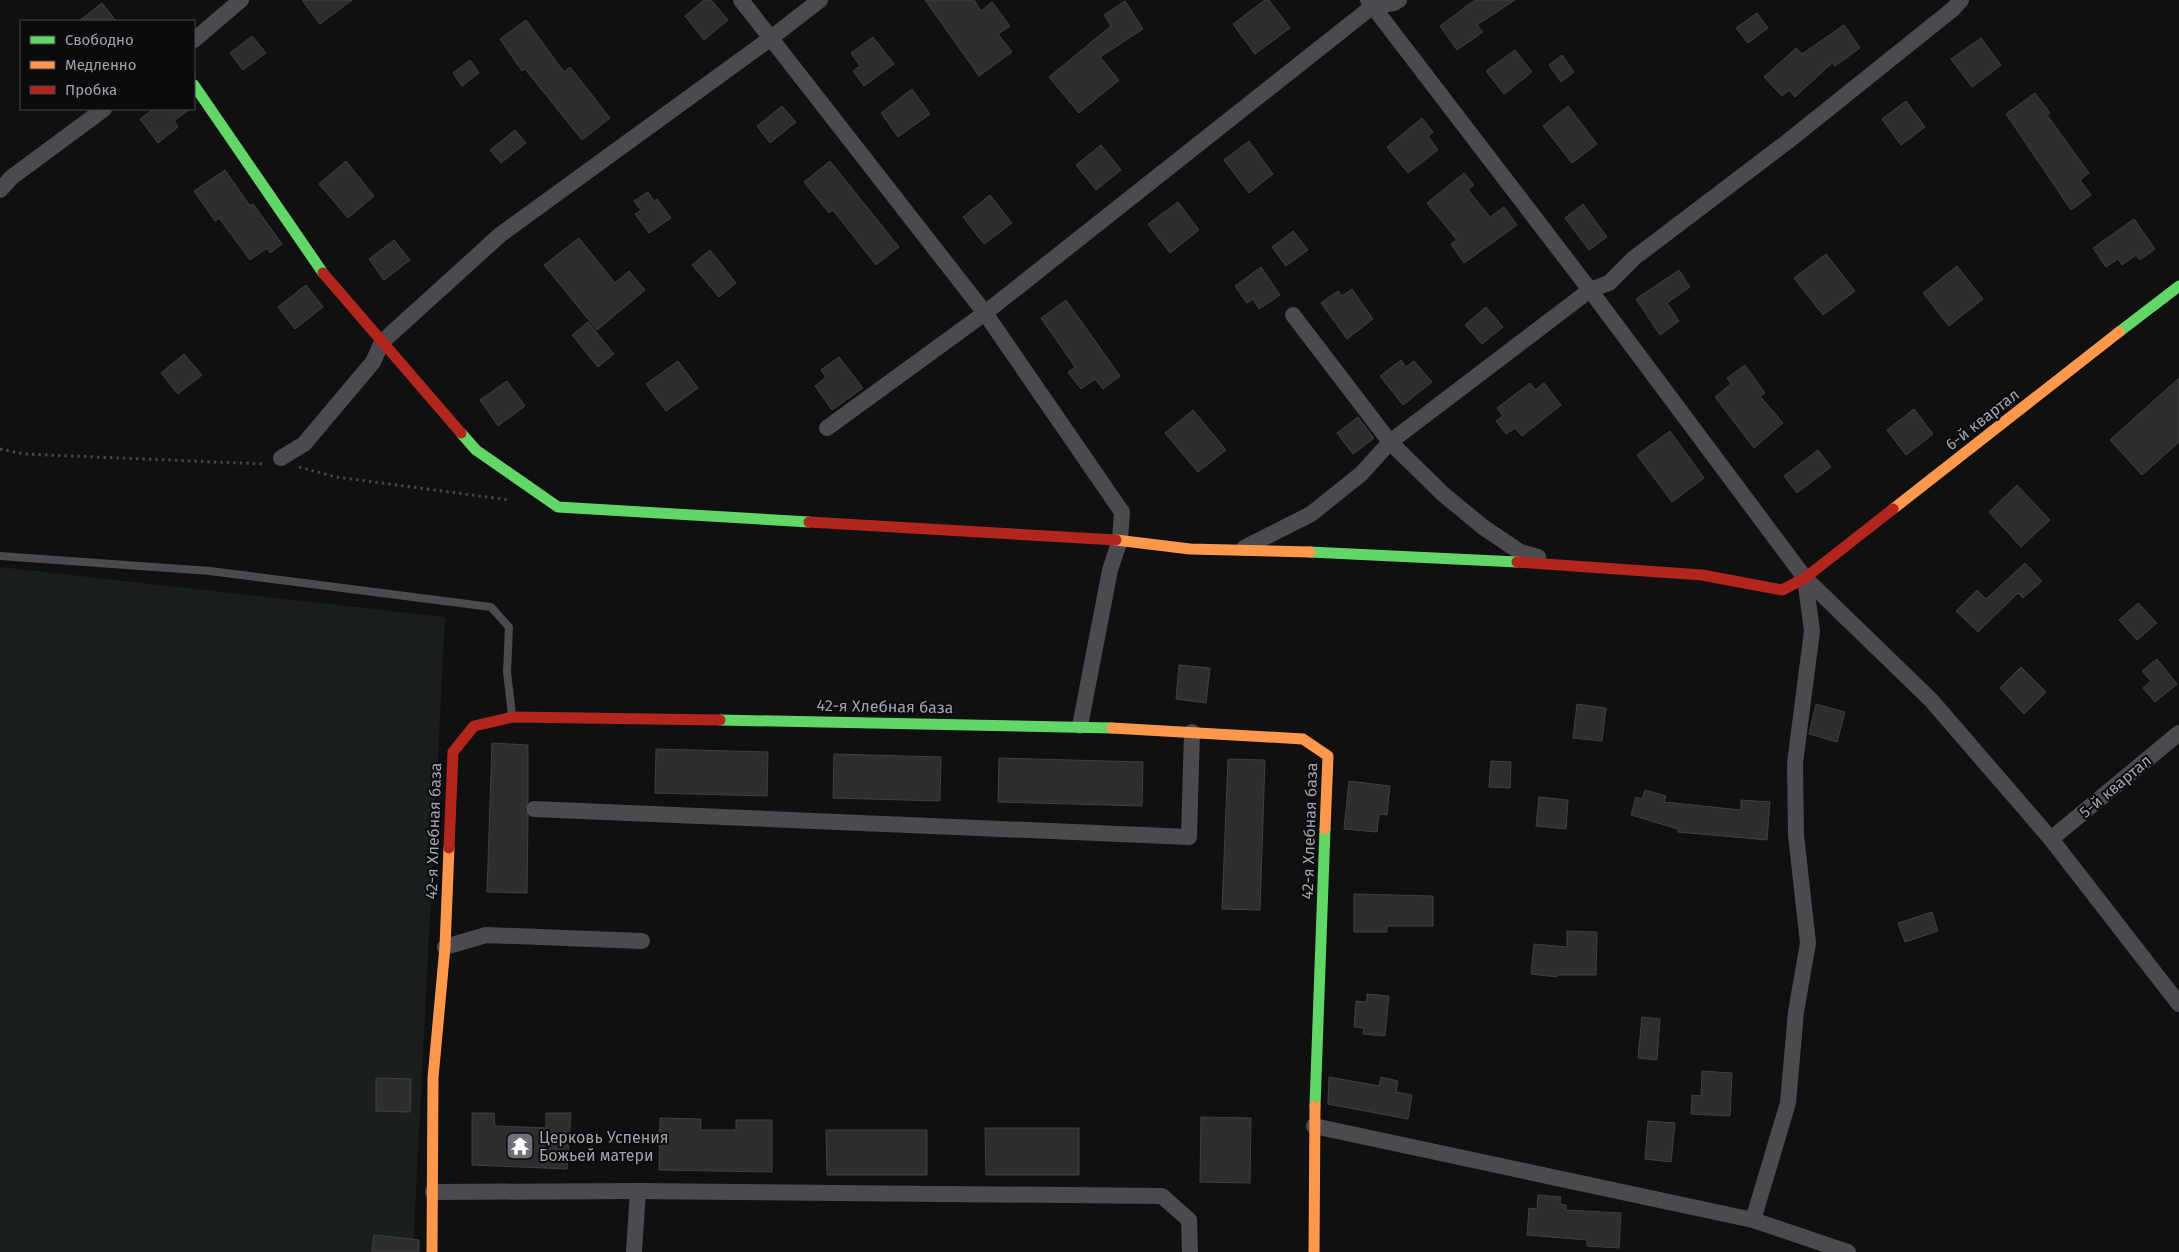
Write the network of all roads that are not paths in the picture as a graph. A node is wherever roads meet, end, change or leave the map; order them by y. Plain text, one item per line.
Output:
1 (241, 0) edge
2 (741, 0) edge
3 (820, 0) edge
4 (1399, 0) edge
5 (1961, 0) edge
6 (1370, 3) edge
7 (771, 38) junction
8 (195, 39) edge
9 (195, 85) edge
10 (103, 110) edge
11 (0, 190) edge
12 (2179, 286) edge
13 (1590, 290) junction
14 (985, 313) junction
15 (1293, 315) dead end
16 (382, 342) junction
17 (827, 428) dead end
18 (1390, 442) junction
19 (281, 458) dead end
20 (1120, 540) junction
21 (1242, 549) junction
22 (0, 556) edge
23 (1560, 564) junction
24 (1805, 578) junction
25 (513, 717) junction
26 (1080, 726) junction
27 (1192, 732) junction
28 (2179, 733) edge
29 (534, 809) dead end
30 (2051, 839) junction
31 (642, 941) dead end
32 (445, 946) junction
33 (2179, 1004) edge
34 (1314, 1126) junction
35 (638, 1191) junction
36 (433, 1192) junction
37 (1753, 1220) junction
38 (432, 1252) edge
39 (634, 1252) edge
40 (1190, 1252) edge
41 (1314, 1252) edge
42 (1848, 1252) edge

1 - 8 street
2 - 7 street
3 - 7 street
4 - 6 street
5 - 13 street
6 - 13 street
6 - 14 street
7 - 14 street
7 - 16 street
9 - 16 street, 6-й квартал
10 - 11 street
12 - 24 street, 6-й квартал
13 - 18 street
13 - 24 street
14 - 17 street
14 - 20 street
15 - 18 street
16 - 19 street
16 - 20 street, 6-й квартал
18 - 21 street
18 - 23 street
20 - 21 street, 6-й квартал
20 - 26 street
21 - 23 street, 6-й квартал
22 - 25 lane
23 - 24 street, 6-й квартал
24 - 30 street
24 - 37 street
25 - 26 street, 42-я Хлебная база
25 - 32 street, 42-я Хлебная база
26 - 27 street, 42-я Хлебная база
27 - 29 street
27 - 34 street, 42-я Хлебная база
28 - 30 street, 5-й квартал
30 - 33 street
31 - 32 street
32 - 36 street, 42-я Хлебная база
34 - 37 street
34 - 41 street, 42-я Хлебная база
35 - 36 street
35 - 39 street
35 - 40 street
36 - 38 street, 42-я Хлебная база
37 - 42 street

